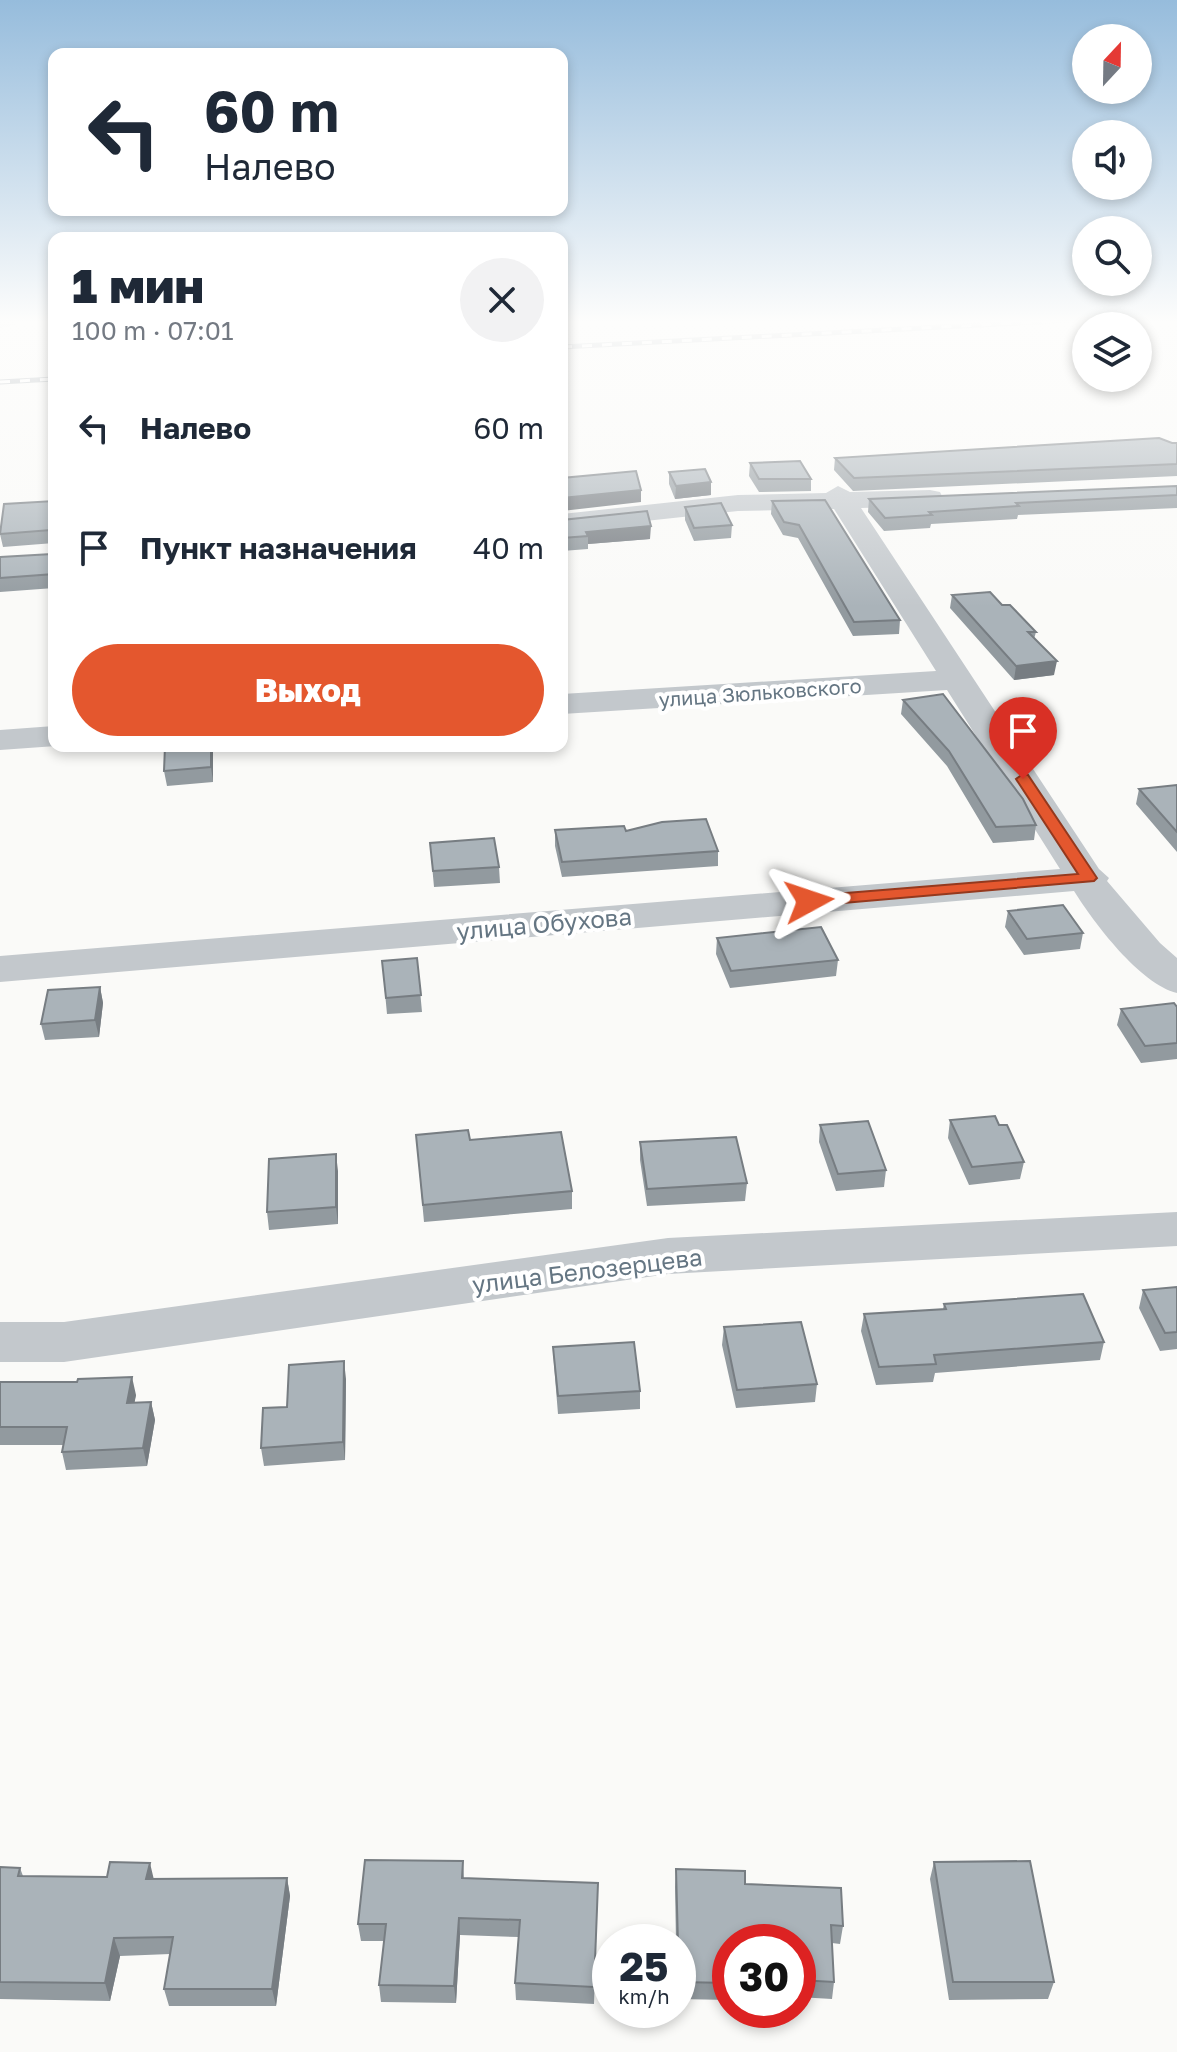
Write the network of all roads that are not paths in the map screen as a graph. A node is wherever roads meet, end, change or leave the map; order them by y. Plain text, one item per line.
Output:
1 (955, 497) edge
2 (841, 498) junction
3 (568, 521) edge
4 (958, 679) junction
5 (568, 704) edge
6 (48, 736) edge
7 (0, 740) edge
8 (1089, 878) junction
9 (0, 969) edge
10 (1177, 980) edge
11 (1177, 1229) edge
12 (0, 1342) edge

1 - 2 street
2 - 3 street
2 - 4 street
4 - 5 street, улица Зюльковского
4 - 8 street
6 - 7 street
8 - 9 street, улица Обухова
8 - 10 street
11 - 12 street, улица Белозерцева

